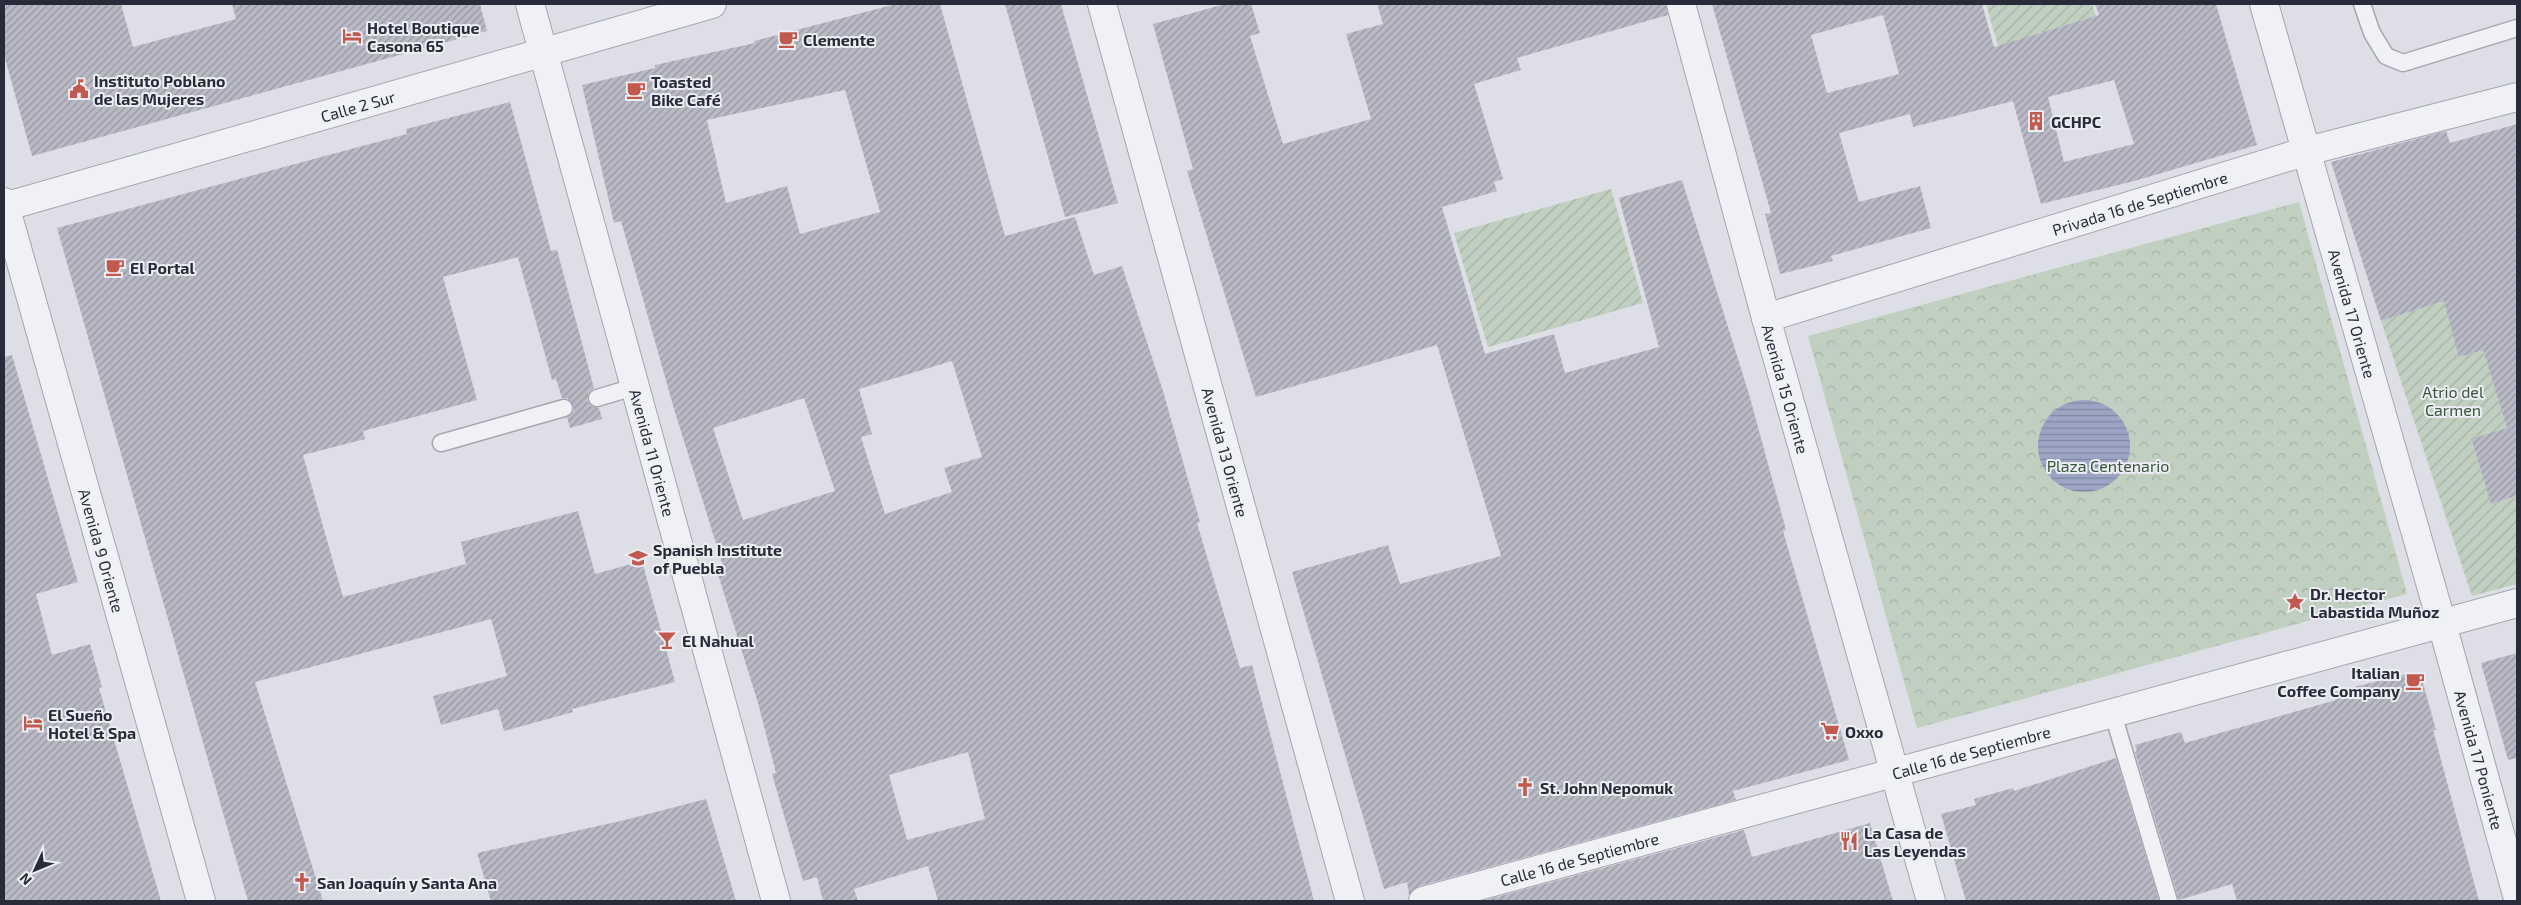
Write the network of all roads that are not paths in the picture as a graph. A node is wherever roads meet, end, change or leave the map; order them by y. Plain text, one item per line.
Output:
1 (530, 4) edge
2 (712, 4) edge
3 (1102, 4) edge
4 (1681, 4) edge
5 (2264, 4) edge
6 (2362, 4) edge
7 (2517, 28) edge
8 (543, 51) junction
9 (2517, 97) edge
10 (2306, 151) junction
11 (4, 205) edge
12 (1766, 318) junction
13 (634, 387) junction
14 (597, 398) dead end
15 (564, 408) dead end
16 (441, 444) dead end
17 (2517, 603) edge
18 (2442, 624) junction
19 (2113, 714) junction
20 (1894, 773) junction
21 (2517, 895) edge
22 (201, 901) edge
23 (776, 901) edge
24 (1350, 901) edge
25 (1423, 901) edge
26 (1931, 901) edge
27 (2168, 901) edge

1 - 8 street, Avenida 11 Oriente
2 - 8 street, Calle 2 Sur
3 - 24 street, Avenida 13 Oriente
4 - 12 street, Avenida 15 Oriente
5 - 10 street, Avenida 17 Oriente
6 - 7 lane
8 - 11 street, Calle 2 Sur
8 - 13 street, Avenida 11 Oriente
9 - 10 street, Privada 16 de Septiembre
10 - 12 street, Privada 16 de Septiembre
10 - 18 street, Avenida 17 Oriente
11 - 22 street, Avenida 9 Oriente
12 - 20 street, Avenida 15 Oriente
13 - 14 lane
13 - 23 street, Avenida 11 Oriente
15 - 16 lane
17 - 18 street, Calle 16 de Septiembre
18 - 19 street, Calle 16 de Septiembre
18 - 21 street, Avenida 17 Poniente
19 - 20 street, Calle 16 de Septiembre
19 - 27 lane
20 - 25 street, Calle 16 de Septiembre
20 - 26 street, Avenida 15 Oriente

